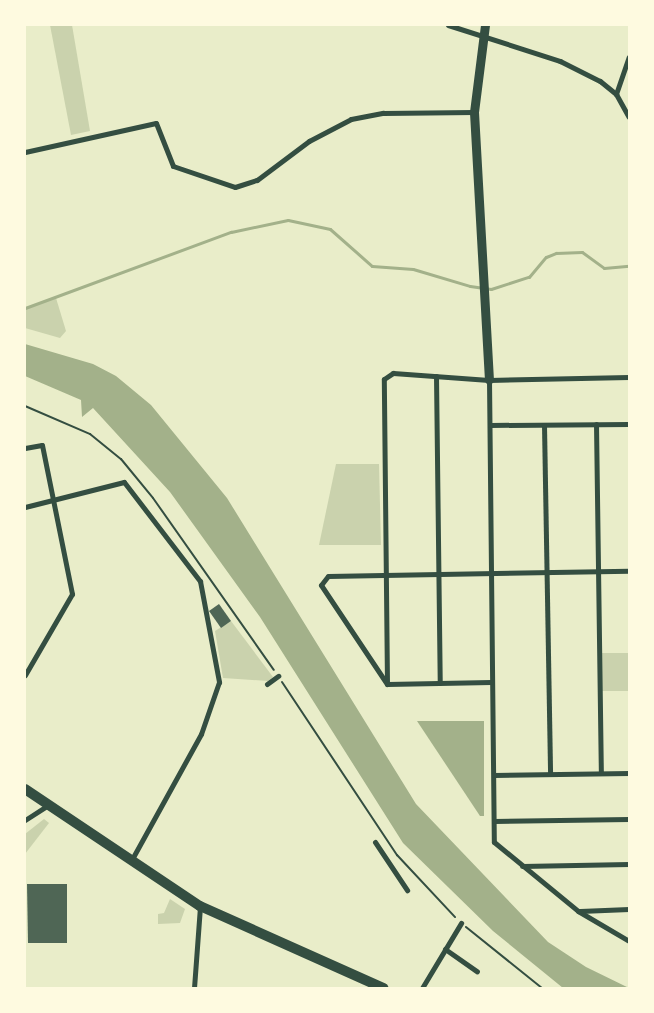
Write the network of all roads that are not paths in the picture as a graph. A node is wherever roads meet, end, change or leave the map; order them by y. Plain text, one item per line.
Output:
1 (448, 25) edge
2 (485, 25) edge
3 (484, 35) junction
4 (629, 57) edge
5 (616, 94) junction
6 (474, 112) junction
7 (629, 117) edge
8 (25, 152) edge
9 (436, 376) junction
10 (629, 377) edge
11 (489, 380) junction
12 (596, 424) junction
13 (629, 424) edge
14 (490, 425) junction
15 (544, 425) junction
16 (25, 448) edge
17 (54, 500) junction
18 (25, 507) edge
19 (598, 571) junction
20 (629, 571) edge
21 (547, 572) junction
22 (491, 573) junction
23 (439, 574) junction
24 (386, 575) junction
25 (25, 676) edge
26 (278, 676) road end
27 (491, 682) junction
28 (440, 683) junction
29 (267, 684) dead end
30 (387, 684) junction
31 (601, 773) junction
32 (629, 773) edge
33 (550, 774) junction
34 (494, 775) junction
35 (25, 789) edge
36 (50, 804) junction
37 (629, 819) edge
38 (25, 820) edge
39 (494, 821) junction
40 (375, 842) dead end
41 (132, 859) junction
42 (629, 864) edge
43 (522, 866) junction
44 (407, 890) dead end
45 (200, 906) junction
46 (629, 909) edge
47 (578, 911) junction
48 (461, 922) road end
49 (629, 941) edge
50 (445, 948) junction
51 (477, 971) dead end
52 (194, 988) edge
53 (383, 988) edge
54 (422, 988) edge

1 - 3 street
2 - 3 street
3 - 5 street
3 - 6 street
4 - 5 street
5 - 7 street
6 - 8 street
6 - 11 street
9 - 11 street
9 - 23 street
9 - 24 street
10 - 11 street
11 - 14 street
12 - 13 street
12 - 15 street
12 - 19 street
14 - 15 street
14 - 22 street
15 - 21 street
16 - 17 street
17 - 18 street
17 - 25 street
17 - 41 street
19 - 20 street
19 - 21 street
19 - 31 street
21 - 22 street
21 - 33 street
22 - 23 street
22 - 27 street
23 - 24 street
23 - 28 street
24 - 30 street
24 - 30 street
26 - 29 street
27 - 28 street
27 - 34 street
28 - 30 street
31 - 32 street
31 - 33 street
33 - 34 street
34 - 39 street
35 - 36 main road
36 - 38 street
36 - 41 main road
37 - 39 street
39 - 43 street
40 - 44 street
41 - 45 main road
42 - 43 street
43 - 47 street
45 - 52 street
45 - 53 main road
46 - 47 street
47 - 49 street
48 - 50 street
50 - 51 street
50 - 54 street

